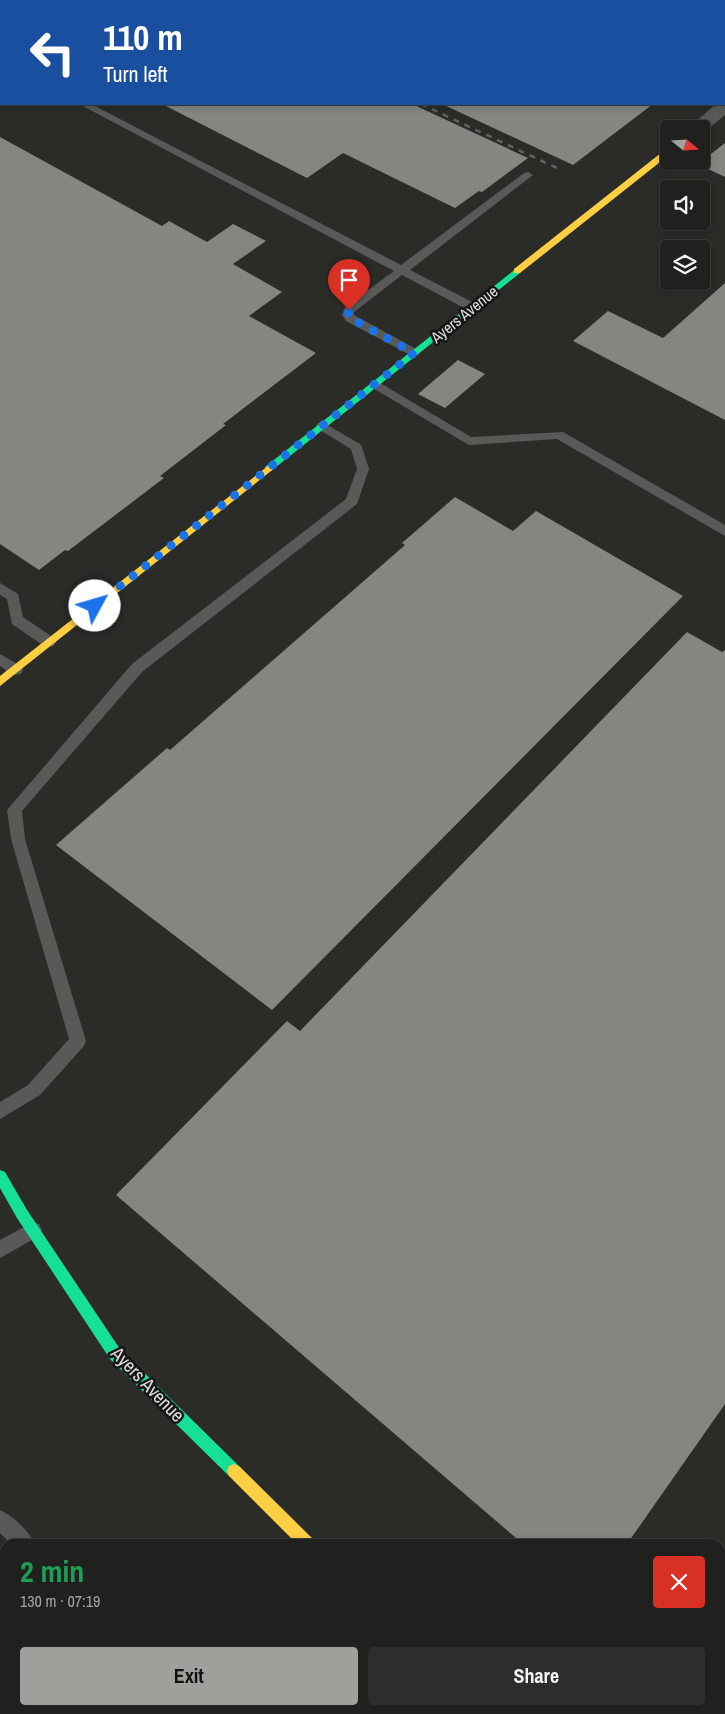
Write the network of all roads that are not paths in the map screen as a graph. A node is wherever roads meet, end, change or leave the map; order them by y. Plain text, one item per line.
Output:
1 (86, 105) edge
2 (725, 106) edge
3 (707, 120) edge
4 (660, 158) edge
5 (528, 175) dead end
6 (402, 270) junction
7 (472, 307) junction
8 (414, 353) junction
9 (375, 384) junction
10 (322, 426) junction
11 (725, 531) edge
12 (0, 588) edge
13 (49, 642) junction
14 (0, 659) edge
15 (16, 670) junction
16 (0, 682) edge
17 (0, 1110) edge
18 (0, 1176) edge
19 (33, 1230) junction
20 (0, 1250) edge
21 (0, 1520) edge
22 (20, 1539) edge
23 (303, 1539) edge

1 - 6 lane
2 - 3 street
4 - 7 street, Ayers Avenue
5 - 6 lane
6 - 7 lane
6 - 8 lane
7 - 8 street, Ayers Avenue
8 - 9 street, Ayers Avenue
9 - 10 street, Ayers Avenue
9 - 11 lane
10 - 13 street, Ayers Avenue
10 - 17 lane
12 - 13 lane
13 - 15 street, Ayers Avenue
14 - 15 lane
15 - 16 street, Ayers Avenue
18 - 19 street, Ayers Avenue
19 - 20 lane
19 - 23 street, Ayers Avenue
21 - 22 lane

